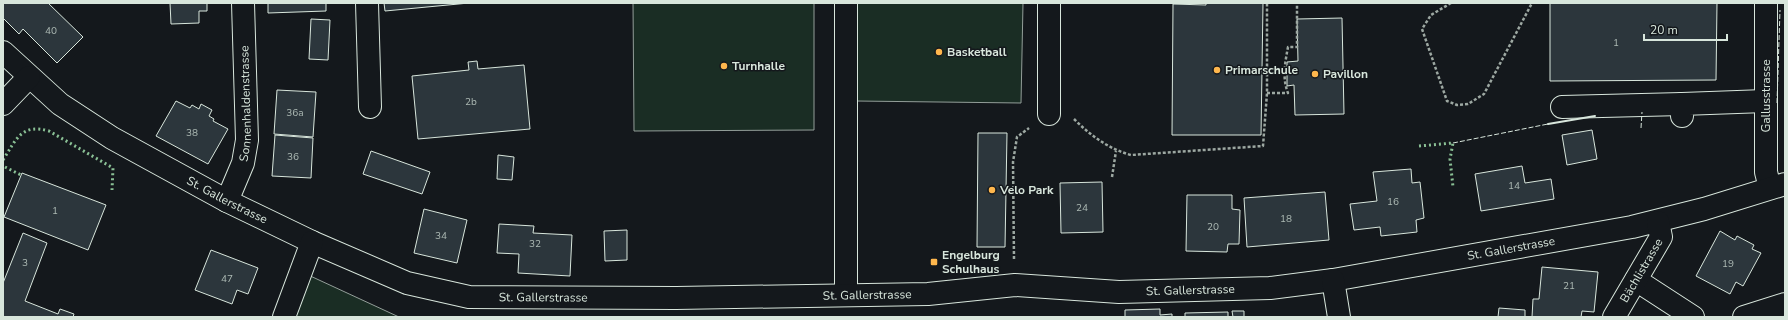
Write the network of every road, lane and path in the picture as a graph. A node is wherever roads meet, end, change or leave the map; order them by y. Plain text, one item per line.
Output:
1 (243, 3) edge
2 (367, 3) edge
3 (846, 3) edge
4 (1049, 3) edge
5 (1267, 3) edge
6 (1297, 3) edge
7 (1451, 3) edge
8 (1532, 3) edge
9 (1766, 3) edge
10 (3, 52) edge
11 (29, 77) junction
12 (1267, 93) junction
13 (1765, 101) junction
14 (3, 104) edge
15 (1562, 106) dead end
16 (370, 107) dead end
17 (1049, 114) junction
18 (1116, 151) junction
19 (1112, 177) dead end
20 (1778, 186) edge
21 (227, 201) junction
22 (1658, 222) junction
23 (312, 242) junction
24 (1014, 260) dead end
25 (1333, 280) junction
26 (1636, 280) junction
27 (846, 295) junction
28 (1785, 304) edge
29 (602, 308) edge
30 (284, 317) edge
31 (1339, 317) edge
32 (1614, 317) edge
33 (1693, 317) edge
34 (1744, 317) edge

1 - 21 street, Sonnenhaldenstrasse
2 - 16 street
3 - 27 street
4 - 17 street
5 - 12 path
6 - 12 path
7 - 8 path
9 - 13 street, Gallusstrasse
10 - 11 street, St. Gallerstrasse
11 - 14 street
11 - 21 street, St. Gallerstrasse
12 - 18 path
13 - 15 street
13 - 20 street, Gallusstrasse
17 - 18 path
17 - 24 path
18 - 19 path
20 - 22 street, St. Gallerstrasse
21 - 23 street, St. Gallerstrasse
22 - 25 street, St. Gallerstrasse
22 - 26 street, Bächlistrasse
23 - 29 street, St. Gallerstrasse
23 - 30 street
25 - 27 street, St. Gallerstrasse
25 - 31 street
26 - 32 street, Bächlistrasse
26 - 33 street
27 - 29 street, St. Gallerstrasse
28 - 34 street

